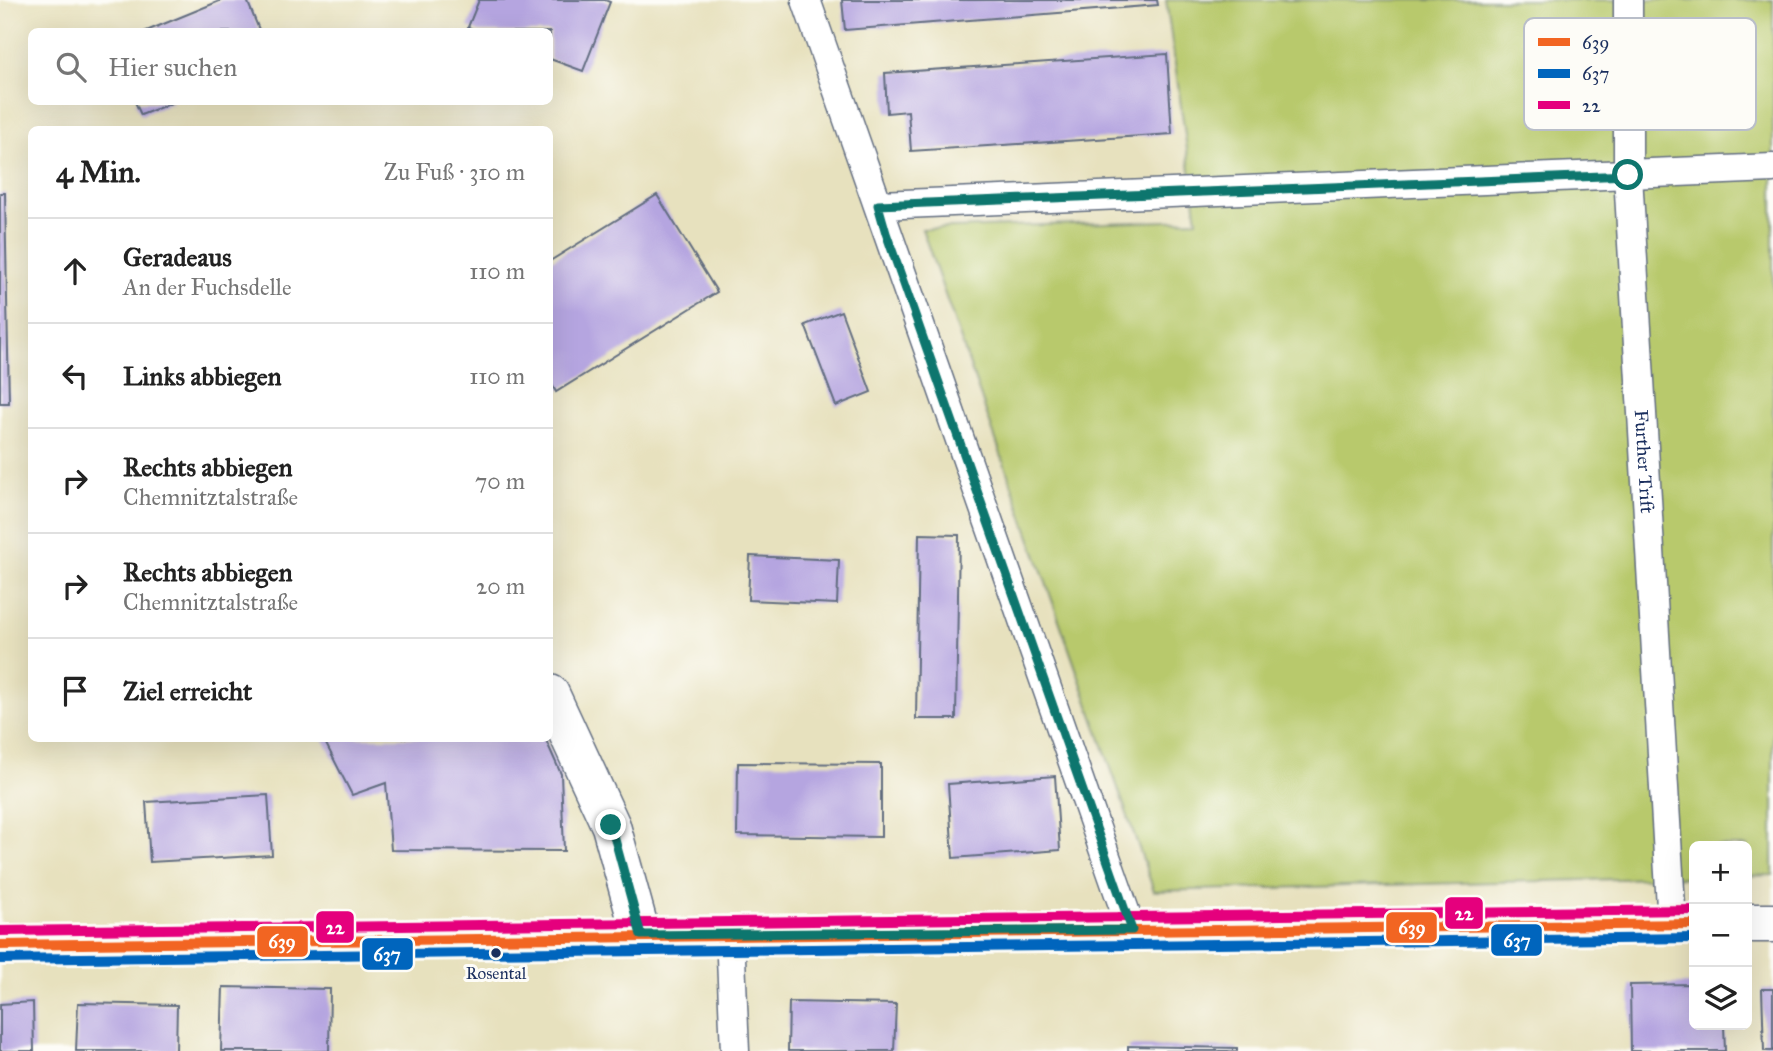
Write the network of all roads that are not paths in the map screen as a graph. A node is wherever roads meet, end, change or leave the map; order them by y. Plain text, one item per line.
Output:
1 (806, 0) edge
2 (1628, 0) edge
3 (1628, 18) edge
4 (1628, 130) edge
5 (1773, 168) edge
6 (1628, 175) junction
7 (878, 205) junction
8 (553, 700) edge
9 (1752, 923) edge
10 (1773, 923) edge
11 (1683, 924) edge
12 (1132, 930) junction
13 (730, 934) junction
14 (641, 935) junction
15 (0, 946) edge
16 (734, 1051) edge

1 - 7 lane
2 - 3 lane, Further Trift
4 - 6 lane, Further Trift
5 - 6 lane
6 - 7 lane
6 - 11 lane, Further Trift
7 - 12 lane
8 - 14 main road
9 - 10 main road
11 - 12 main road
12 - 13 main road
13 - 14 main road
13 - 16 lane
14 - 15 main road

